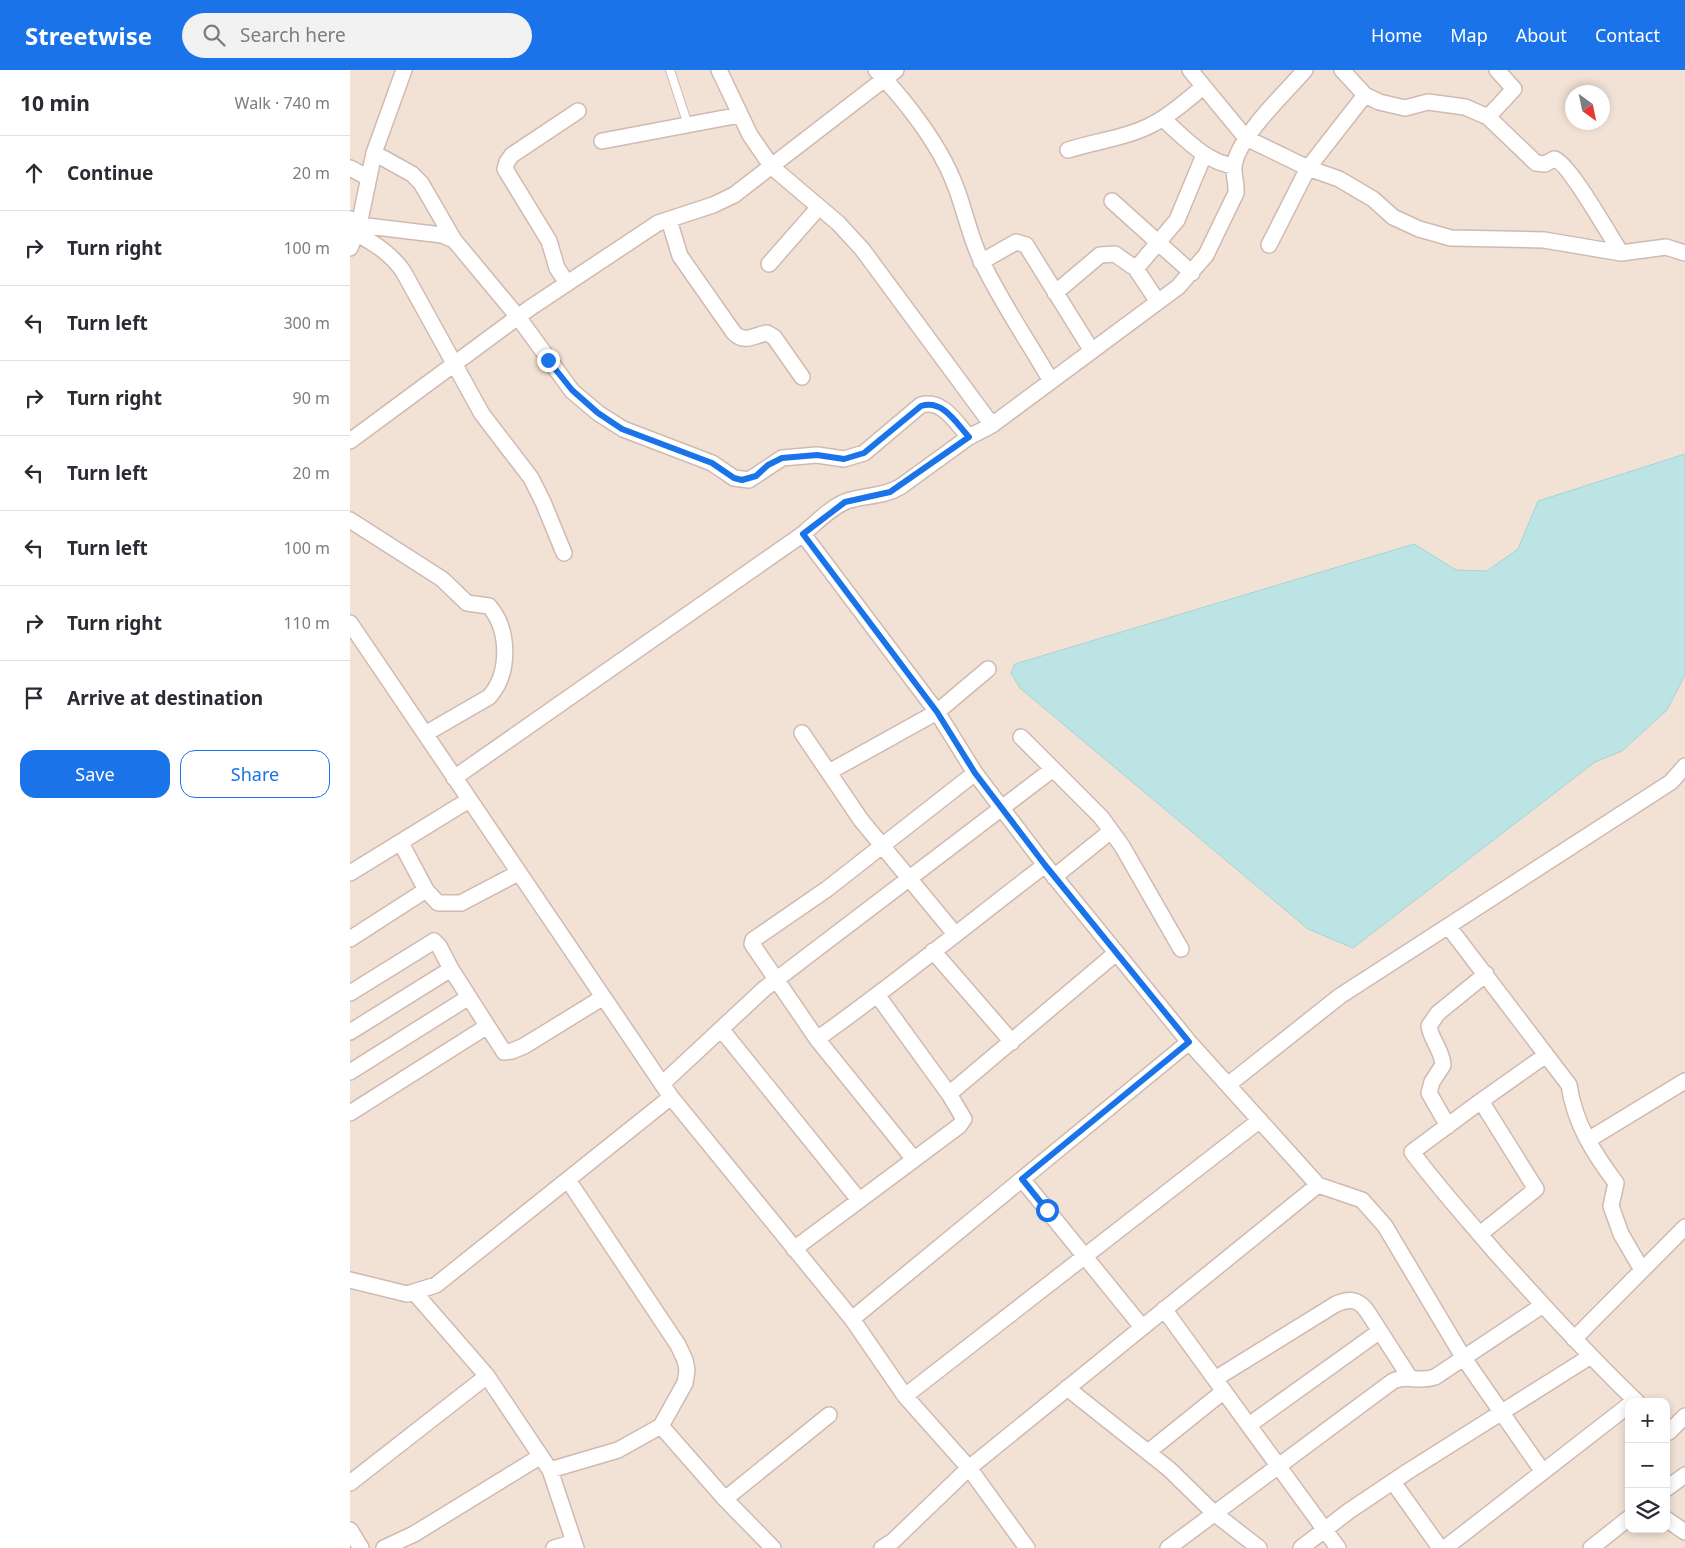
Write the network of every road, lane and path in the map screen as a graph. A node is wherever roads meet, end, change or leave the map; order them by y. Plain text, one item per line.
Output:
1 (404, 70) edge
2 (670, 70) edge
3 (719, 70) edge
4 (1190, 70) edge
5 (1305, 70) edge
6 (1342, 70) edge
7 (1497, 70) edge
8 (885, 73) edge
9 (1202, 87) junction
10 (1365, 95) junction
11 (578, 111) dead end
12 (740, 115) junction
13 (1488, 117) junction
14 (1163, 118) junction
15 (688, 125) junction
16 (1246, 138) junction
17 (602, 141) dead end
18 (1068, 150) dead end
19 (374, 153) junction
20 (1204, 155) junction
21 (1234, 166) junction
22 (772, 167) junction
23 (350, 168) edge
24 (1308, 168) junction
25 (369, 178) junction
26 (1112, 201) dead end
27 (819, 207) junction
28 (669, 220) junction
29 (355, 226) edge
30 (454, 240) junction
31 (1159, 243) junction
32 (1269, 245) dead end
33 (350, 248) edge
34 (1685, 252) edge
35 (1621, 253) junction
36 (981, 262) junction
37 (769, 264) dead end
38 (1134, 266) junction
39 (1192, 273) junction
40 (567, 283) junction
41 (1055, 293) junction
42 (1158, 302) junction
43 (518, 316) junction
44 (1092, 351) junction
45 (454, 364) junction
46 (802, 377) dead end
47 (1051, 381) junction
48 (992, 425) junction
49 (969, 437) junction
50 (350, 441) edge
51 (350, 520) edge
52 (803, 534) junction
53 (564, 553) dead end
54 (350, 623) edge
55 (988, 669) dead end
56 (937, 712) junction
57 (802, 733) dead end
58 (425, 734) junction
59 (1021, 737) dead end
60 (1685, 766) edge
61 (1053, 769) junction
62 (829, 772) junction
63 (975, 773) junction
64 (454, 778) junction
65 (470, 800) junction
66 (1004, 808) junction
67 (1111, 831) junction
68 (401, 843) junction
69 (882, 846) junction
70 (1049, 871) junction
71 (350, 873) edge
72 (518, 873) junction
73 (910, 877) junction
74 (426, 890) junction
75 (1448, 926) junction
76 (955, 934) junction
77 (350, 939) edge
78 (1181, 949) dead end
79 (933, 951) junction
80 (1116, 952) junction
81 (451, 969) junction
82 (1486, 974) junction
83 (777, 981) junction
84 (350, 993) edge
85 (878, 996) junction
86 (469, 998) junction
87 (602, 998) junction
88 (486, 1027) junction
89 (721, 1029) junction
90 (350, 1032) edge
91 (817, 1039) junction
92 (1012, 1042) junction
93 (1189, 1042) junction
94 (1546, 1055) junction
95 (350, 1072) edge
96 (1685, 1081) edge
97 (662, 1084) junction
98 (1229, 1084) junction
99 (950, 1094) junction
100 (671, 1097) junction
101 (1482, 1101) junction
102 (350, 1113) edge
103 (1260, 1120) junction
104 (1448, 1126) junction
105 (1588, 1140) junction
106 (913, 1158) junction
107 (1022, 1179) junction
108 (568, 1180) junction
109 (1318, 1185) junction
110 (859, 1200) junction
111 (1480, 1234) junction
112 (1683, 1234) edge
113 (794, 1249) junction
114 (1085, 1256) junction
115 (1642, 1270) junction
116 (350, 1280) edge
117 (414, 1292) junction
118 (1543, 1305) junction
119 (1164, 1309) junction
120 (852, 1319) junction
121 (1142, 1327) junction
122 (1380, 1331) junction
123 (1574, 1339) junction
124 (1591, 1356) junction
125 (1463, 1357) junction
126 (486, 1376) junction
127 (1410, 1378) junction
128 (1219, 1385) junction
129 (1067, 1388) junction
130 (905, 1396) junction
131 (1630, 1398) edge
132 (1625, 1409) edge
133 (1501, 1412) junction
134 (830, 1415) dead end
135 (1685, 1416) edge
136 (1248, 1425) junction
137 (661, 1426) junction
138 (1670, 1431) edge
139 (1148, 1452) junction
140 (541, 1456) junction
141 (1278, 1466) junction
142 (969, 1468) junction
143 (550, 1470) junction
144 (1543, 1472) junction
145 (1685, 1475) edge
146 (1392, 1482) junction
147 (350, 1483) edge
148 (1667, 1488) edge
149 (725, 1499) junction
150 (1214, 1513) junction
151 (1625, 1521) edge
152 (1670, 1522) edge
153 (350, 1530) edge
154 (1325, 1530) junction
155 (1685, 1532) edge
156 (575, 1545) edge
157 (891, 1546) edge
158 (393, 1547) edge
159 (361, 1548) edge
160 (554, 1548) edge
161 (773, 1548) edge
162 (1027, 1548) edge
163 (1168, 1548) edge
164 (1259, 1548) edge
165 (1300, 1548) edge
166 (1338, 1548) edge
167 (1440, 1548) edge
168 (1445, 1548) edge
169 (1591, 1548) edge

1 - 19 street
2 - 15 lane
3 - 12 street
4 - 9 street
5 - 16 street
6 - 10 street
7 - 13 street
8 - 22 street
8 - 36 street
9 - 14 street
9 - 16 street
10 - 13 street
10 - 24 street
11 - 40 street
12 - 15 street
12 - 22 street
13 - 35 street
14 - 18 street
14 - 20 street
15 - 17 street
16 - 21 street
16 - 24 street
19 - 25 street
19 - 30 street
20 - 21 street
20 - 31 street
21 - 39 street
22 - 27 street
22 - 28 street
23 - 25 street
24 - 32 street
24 - 35 street
25 - 29 street
26 - 31 street
27 - 37 street
27 - 48 street
28 - 40 street
28 - 46 street
29 - 30 street
29 - 33 street
29 - 45 street
30 - 43 street
31 - 38 street
31 - 39 street
34 - 35 street
36 - 41 street
36 - 47 street
38 - 41 street
38 - 42 street
39 - 42 street
40 - 43 street
41 - 44 street
42 - 44 street
43 - 45 street
43 - 49 street
44 - 47 street
45 - 50 street
45 - 53 street
47 - 48 street
48 - 49 street
49 - 52 street
51 - 58 street
52 - 56 street
52 - 64 street
54 - 58 street
55 - 56 street
56 - 62 street
56 - 63 street
57 - 62 street
58 - 64 street
59 - 61 street
60 - 75 street
61 - 66 street
61 - 67 street
62 - 69 street
63 - 66 street
63 - 69 street
64 - 65 street
65 - 68 street
65 - 72 street
66 - 70 street
66 - 73 street
67 - 70 street
67 - 78 street
68 - 71 street
68 - 74 street
69 - 73 street
69 - 83 street
70 - 76 street
70 - 80 street
72 - 74 street
72 - 87 street
73 - 76 street
73 - 83 street
74 - 77 street
75 - 82 street
75 - 98 street
76 - 79 street
79 - 85 street
79 - 92 street
80 - 92 street
80 - 93 street
81 - 84 street
81 - 86 street
81 - 90 street
82 - 94 street
82 - 104 street
83 - 89 street
83 - 91 street
85 - 91 street
85 - 99 street
86 - 88 street
86 - 95 street
87 - 88 street
87 - 97 street
88 - 102 street
89 - 97 street
89 - 110 street
91 - 106 street
92 - 99 street
93 - 98 street
93 - 107 street
94 - 101 street
94 - 105 street
96 - 105 street
97 - 100 street
98 - 103 street
99 - 106 street
100 - 108 street
100 - 113 street
101 - 104 street
101 - 111 street
103 - 109 street
103 - 114 street
104 - 111 street
105 - 115 street
106 - 110 street
107 - 114 street
107 - 120 street
108 - 117 street
108 - 137 street
109 - 119 street
109 - 125 street
110 - 113 street
111 - 118 street
112 - 115 street
113 - 120 street
114 - 121 street
114 - 130 street
115 - 123 street
116 - 117 street
117 - 126 street
118 - 123 street
118 - 125 street
119 - 121 street
119 - 128 street
120 - 130 street
121 - 129 street
122 - 127 street
122 - 128 street
122 - 136 street
123 - 124 street
124 - 131 street
124 - 133 street
125 - 127 street
125 - 133 street
126 - 140 street
126 - 147 street
127 - 141 street
128 - 136 street
128 - 139 street
129 - 139 street
129 - 142 street
130 - 142 street
132 - 144 street
133 - 144 street
133 - 146 street
134 - 149 street
135 - 138 street
136 - 141 street
137 - 143 street
137 - 149 street
139 - 150 street
140 - 143 street
140 - 158 street
141 - 150 street
141 - 154 street
142 - 157 street
142 - 162 street
143 - 156 street
144 - 168 street
145 - 148 street
146 - 154 street
146 - 167 street
149 - 161 street
150 - 163 street
150 - 164 street
151 - 169 street
152 - 155 street
153 - 159 street
154 - 165 street
154 - 166 street
156 - 160 street

